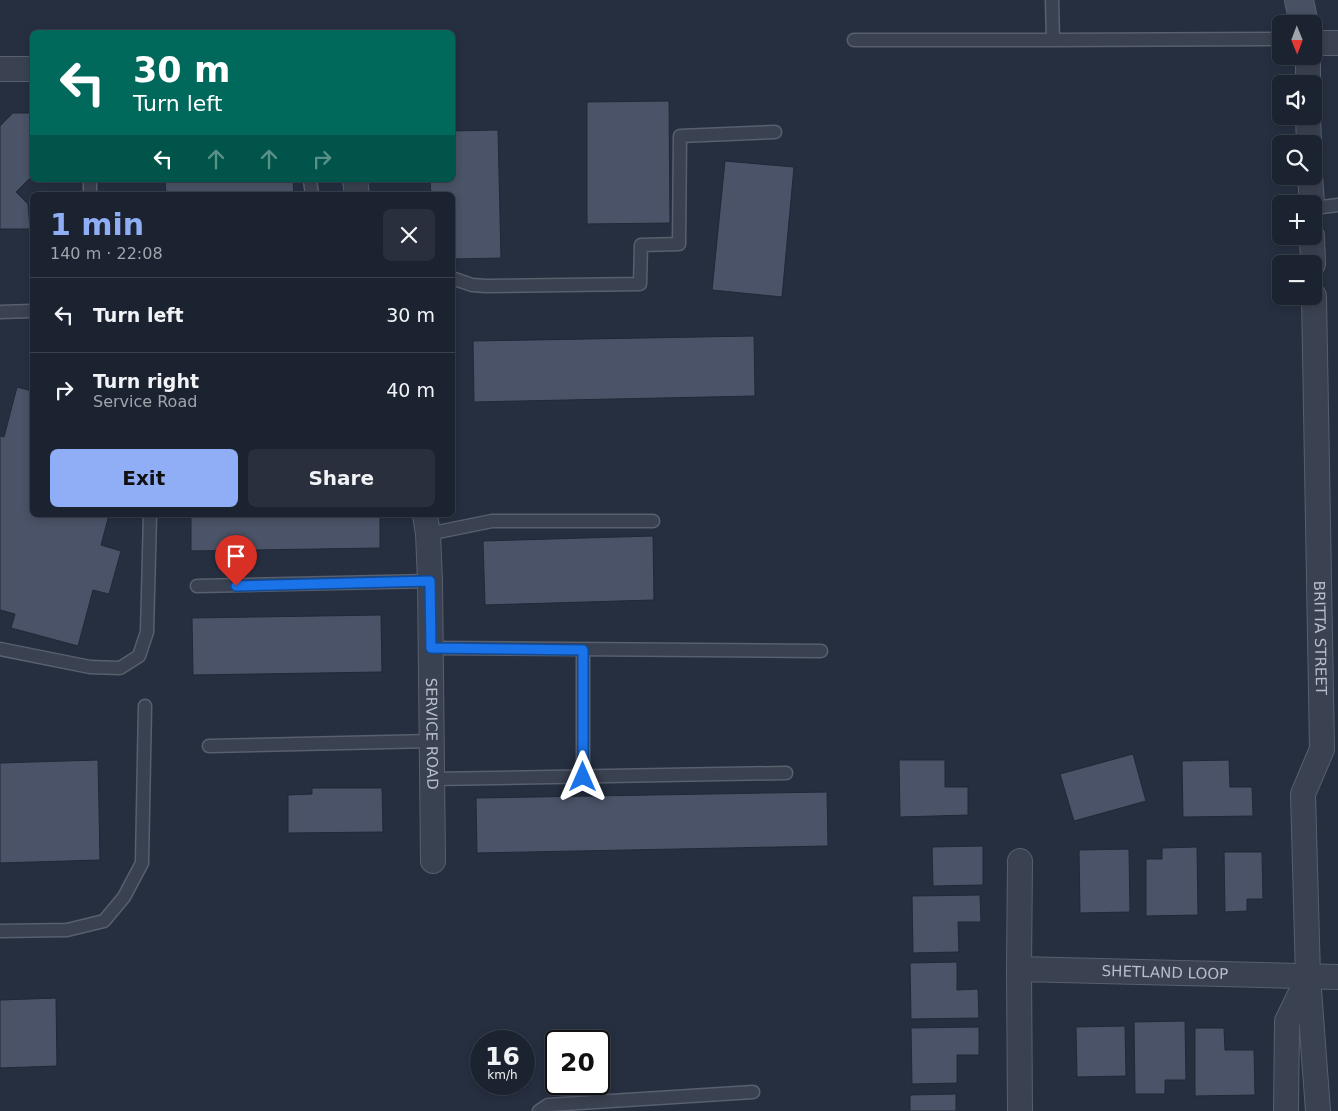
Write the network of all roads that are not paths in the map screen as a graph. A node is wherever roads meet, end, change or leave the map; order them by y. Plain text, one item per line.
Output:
1 (1052, 0) edge
2 (1299, 0) edge
3 (1302, 15) edge
4 (1272, 39) edge
5 (854, 40) dead end
6 (1053, 40) junction
7 (1338, 42) edge
8 (1322, 43) edge
9 (30, 69) edge
10 (0, 70) edge
11 (774, 132) dead end
12 (1338, 205) edge
13 (1322, 207) edge
14 (455, 279) edge
15 (1315, 305) edge
16 (30, 311) edge
17 (0, 312) edge
18 (150, 517) edge
19 (653, 521) dead end
20 (426, 524) edge
21 (1328, 528) edge
22 (430, 581) junction
23 (197, 586) dead end
24 (431, 648) junction
25 (0, 649) edge
26 (583, 650) junction
27 (821, 651) dead end
28 (145, 706) dead end
29 (432, 741) junction
30 (208, 746) dead end
31 (786, 773) dead end
32 (583, 777) junction
33 (432, 779) junction
34 (1020, 861) dead end
35 (433, 862) dead end
36 (0, 931) edge
37 (1020, 968) junction
38 (1308, 976) junction
39 (1338, 977) edge
40 (753, 1092) dead end
41 (539, 1111) edge
42 (1020, 1111) edge
43 (1286, 1111) edge
44 (1318, 1111) edge

1 - 6 lane
2 - 3 street
4 - 6 lane
5 - 6 lane
7 - 8 street
9 - 10 street
11 - 14 lane
12 - 13 lane
15 - 21 street, BRITTA STREET
16 - 17 lane
18 - 25 lane
19 - 20 lane
20 - 22 street, SERVICE ROAD
21 - 38 street, BRITTA STREET
22 - 23 lane
22 - 24 street, SERVICE ROAD
24 - 26 lane
24 - 29 street, SERVICE ROAD
26 - 27 lane
26 - 32 lane
28 - 36 lane
29 - 30 lane
29 - 33 street, SERVICE ROAD
31 - 32 lane
32 - 33 lane
33 - 35 street, SERVICE ROAD
34 - 37 street
37 - 38 street, SHETLAND LOOP
37 - 42 street
38 - 39 street, SHETLAND LOOP
38 - 43 street, BRITTA STREET
38 - 44 street, BRITTA STREET
40 - 41 lane

